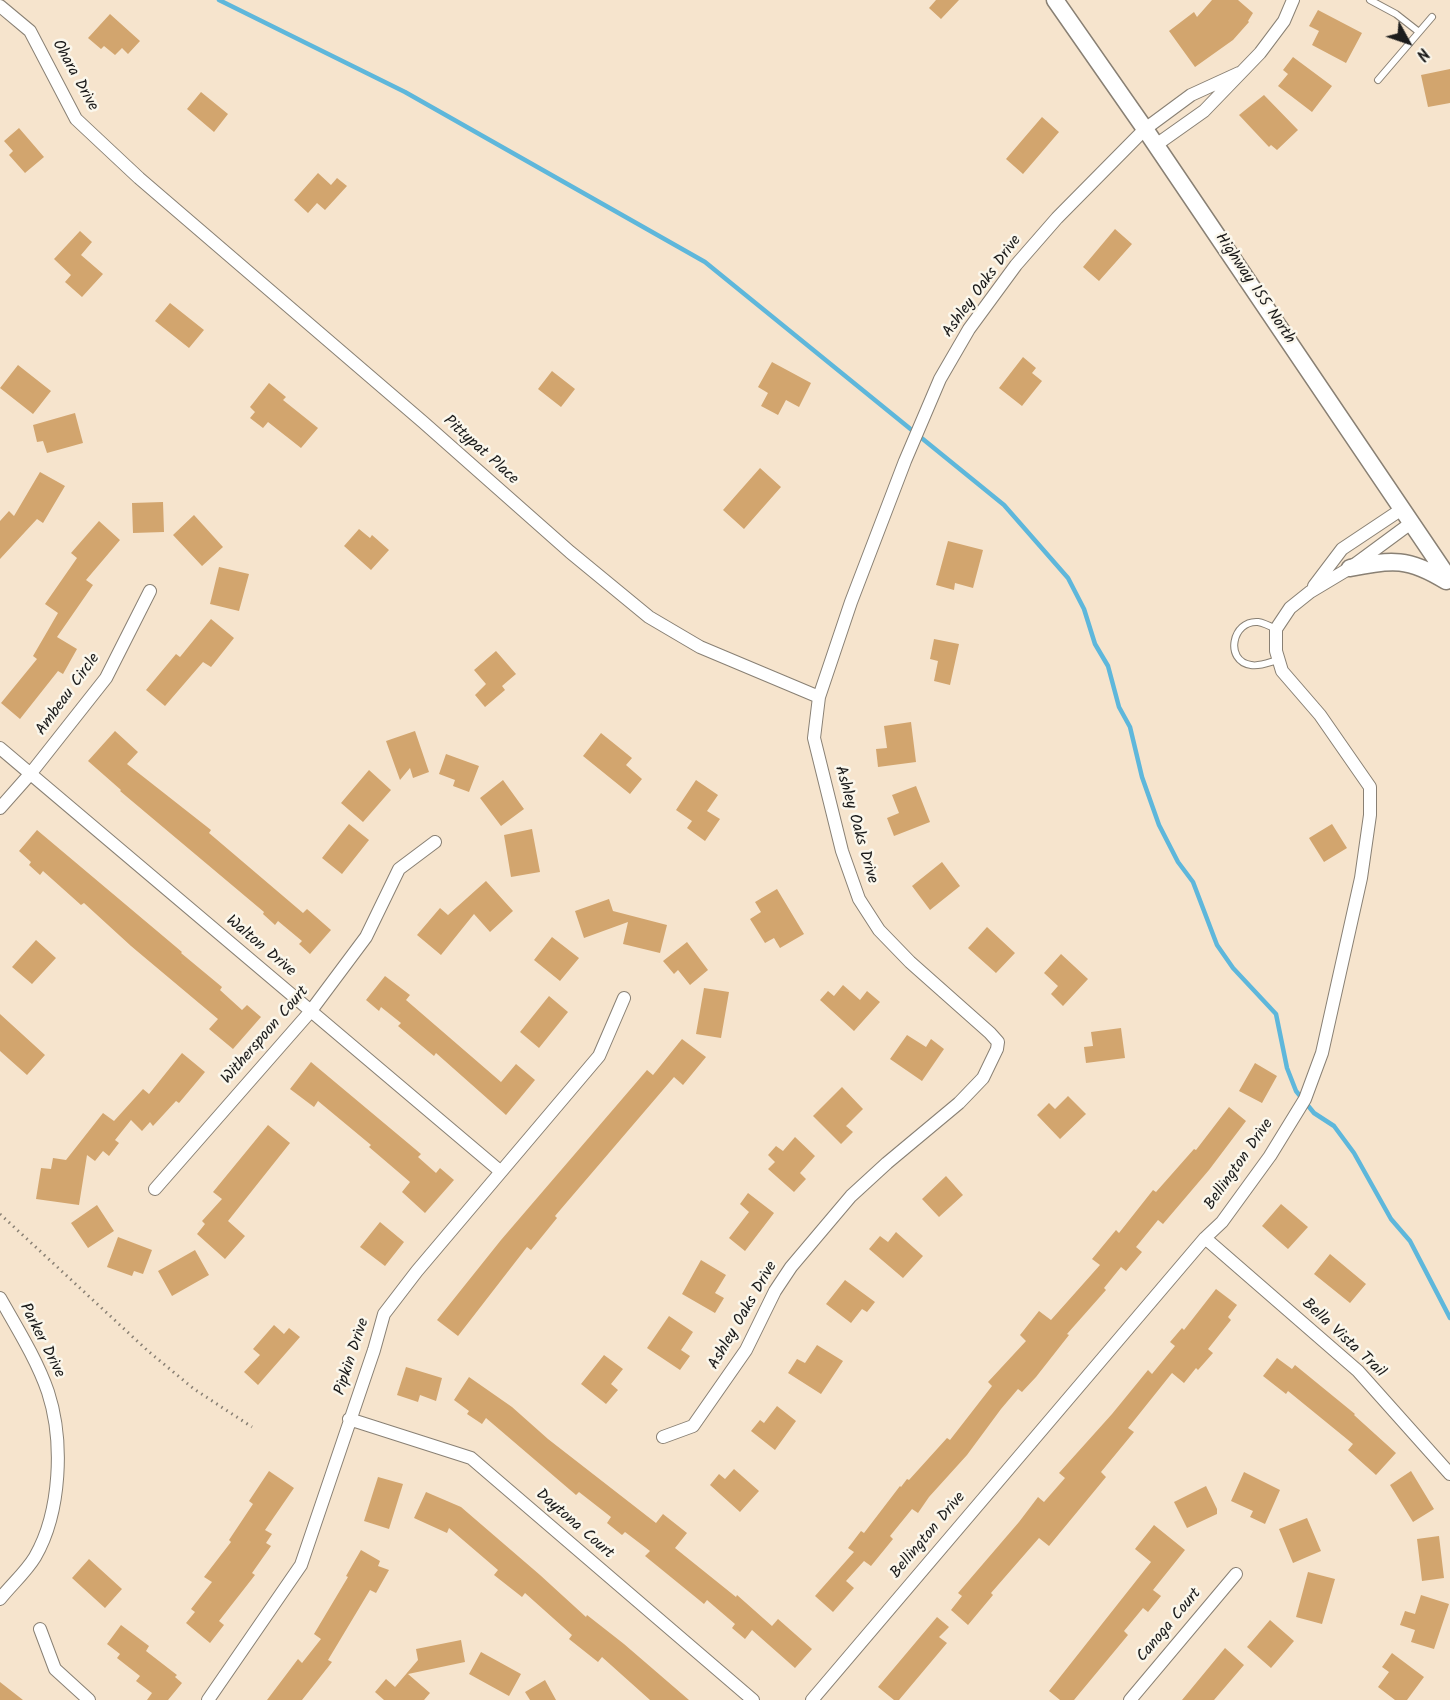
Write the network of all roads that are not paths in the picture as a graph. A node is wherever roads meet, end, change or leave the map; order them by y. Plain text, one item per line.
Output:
1 (1055, 0) edge
2 (1293, 0) edge
3 (1370, 0) edge
4 (0, 6) edge
5 (1432, 17) dead end
6 (1419, 32) junction
7 (1239, 73) junction
8 (1378, 80) dead end
9 (1145, 129) junction
10 (1156, 145) junction
11 (149, 184) joint
12 (1406, 516) junction
13 (1350, 568) junction
14 (1450, 582) edge
15 (150, 591) dead end
16 (1310, 592) junction
17 (1276, 629) junction
18 (1278, 660) junction
19 (819, 697) junction
20 (0, 748) edge
21 (31, 773) junction
22 (0, 808) edge
23 (435, 842) dead end
24 (624, 998) dead end
25 (310, 1012) junction
26 (500, 1171) junction
27 (155, 1189) dead end
28 (1204, 1238) junction
29 (0, 1298) edge
30 (350, 1419) junction
31 (663, 1437) dead end
32 (1450, 1474) edge
33 (1236, 1574) dead end
34 (0, 1599) edge
35 (40, 1629) dead end
36 (89, 1700) edge
37 (208, 1700) edge
38 (753, 1700) edge
39 (812, 1700) edge
40 (1130, 1700) edge

1 - 9 main road, Highway 155 North
2 - 7 street
3 - 6 lane
4 - 11 street, Ohara Drive
5 - 6 lane
6 - 8 lane
7 - 9 street, Ashley Oaks Drive
7 - 10 street
9 - 10 main road, Highway 155 North
9 - 19 street, Ashley Oaks Drive
10 - 12 main road, Highway 155 North
11 - 19 street, Pittypat Place
12 - 13 street
12 - 14 main road, Highway 155 North
12 - 16 street
13 - 14 main road
13 - 16 street
15 - 21 street, Ambeau Circle
16 - 17 street
17 - 18 street, Bellington Drive
17 - 18 lane
18 - 28 street, Bellington Drive
19 - 31 street, Ashley Oaks Drive
20 - 21 street, Walton Drive
21 - 22 street, Ambeau Circle
21 - 25 street, Walton Drive
23 - 25 street, Witherspoon Court
24 - 26 street, Pipkin Drive
25 - 26 street, Walton Drive
25 - 27 street, Witherspoon Court
26 - 30 street, Pipkin Drive
28 - 32 street, Bella Vista Trail
28 - 39 street, Bellington Drive
29 - 34 street, Parker Drive
30 - 37 street, Pipkin Drive
30 - 38 street, Daytona Court
33 - 40 street, Canoga Court
35 - 36 street

